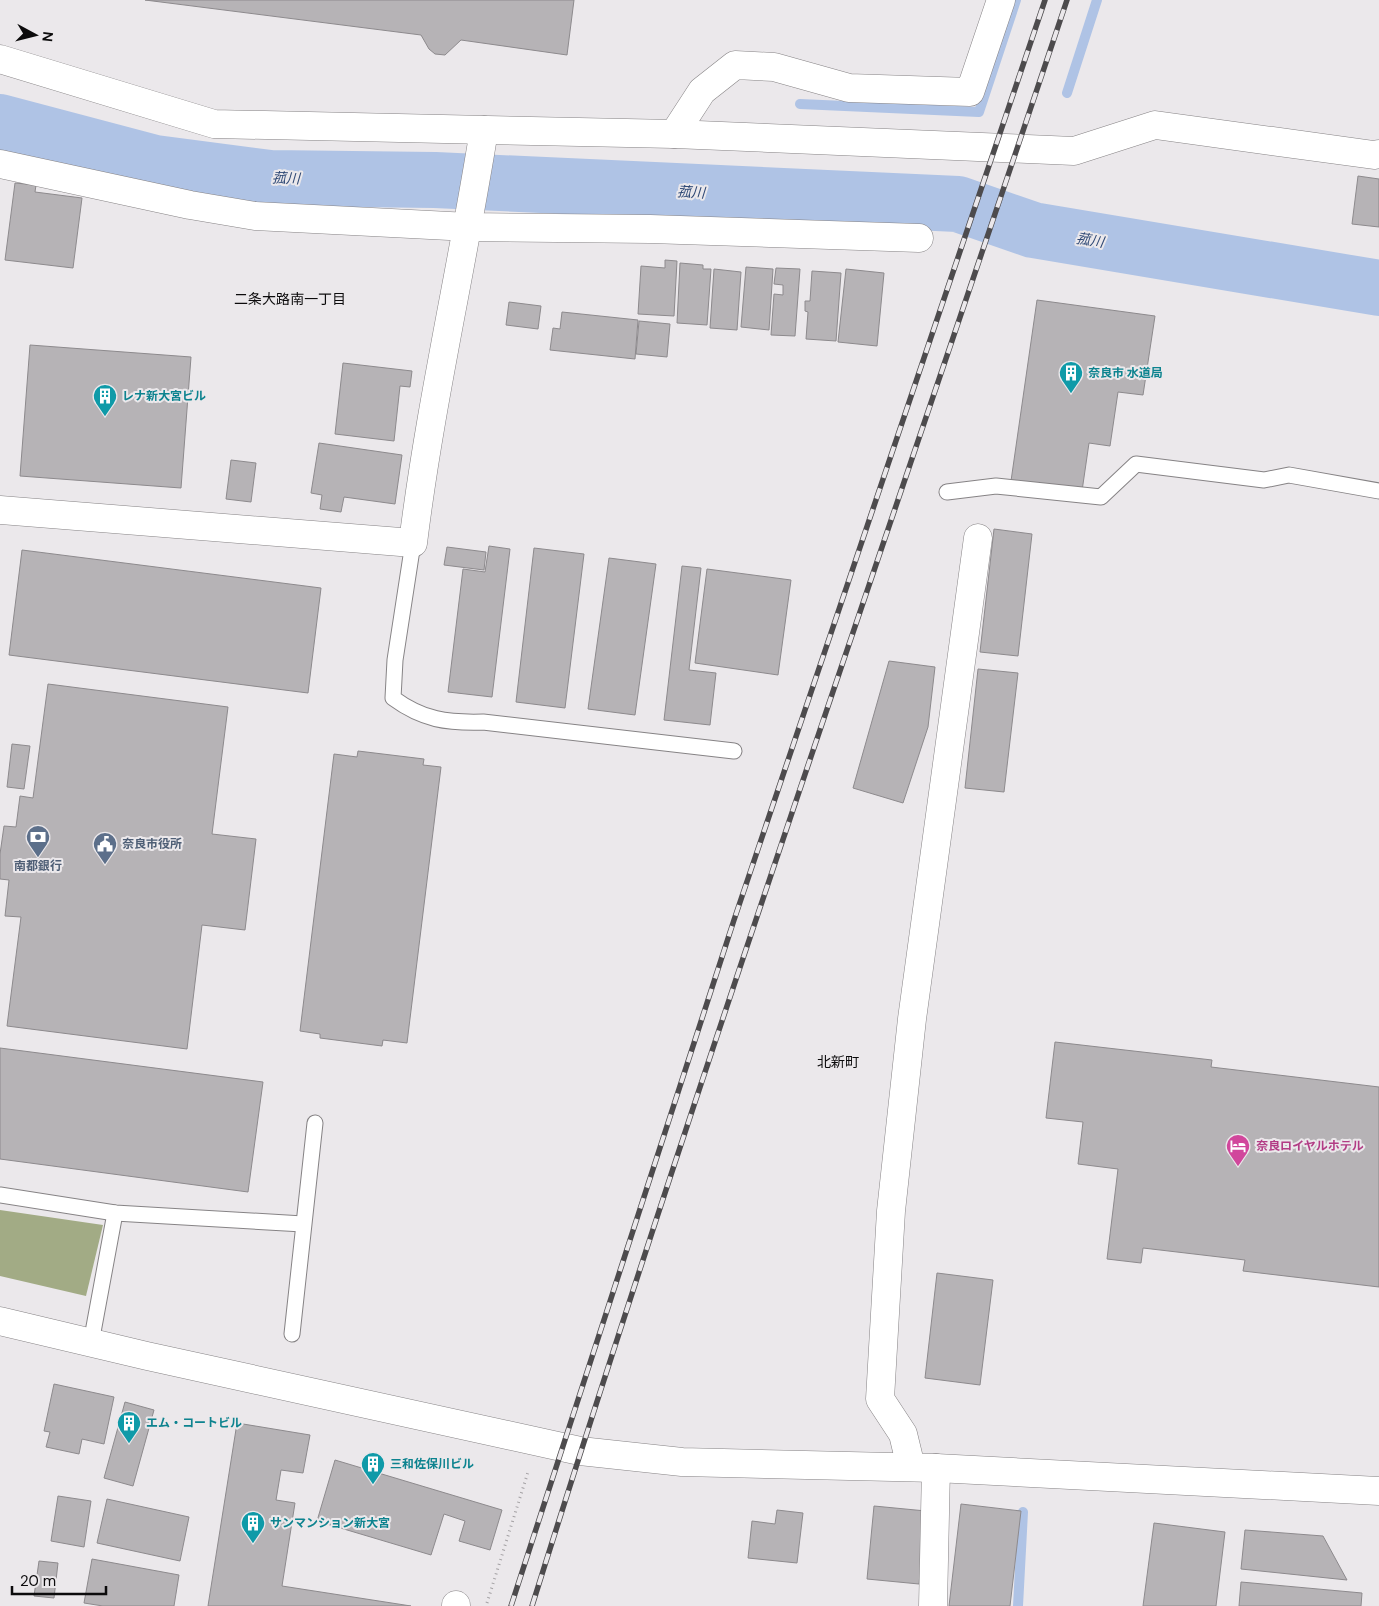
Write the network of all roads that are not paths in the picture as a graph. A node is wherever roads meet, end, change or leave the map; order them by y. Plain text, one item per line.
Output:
1 (1001, 0) edge
2 (0, 59) edge
3 (484, 130) junction
4 (674, 134) junction
5 (1379, 154) edge
6 (0, 164) edge
7 (469, 227) junction
8 (919, 238) dead end
9 (1379, 491) edge
10 (947, 492) dead end
11 (0, 510) edge
12 (978, 538) dead end
13 (413, 543) junction
14 (734, 751) dead end
15 (314, 1123) dead end
16 (0, 1194) edge
17 (116, 1213) junction
18 (303, 1224) junction
19 (0, 1321) edge
20 (292, 1334) dead end
21 (91, 1343) junction
22 (924, 1468) junction
23 (1379, 1491) edge
24 (933, 1606) edge

1 - 4 street
2 - 3 street
3 - 4 street
3 - 7 street
4 - 5 street
6 - 7 street
7 - 8 street
7 - 13 street
9 - 10 lane
11 - 13 street
12 - 22 street
13 - 14 lane
15 - 18 lane
16 - 17 lane
17 - 18 lane
17 - 21 lane
18 - 20 lane
19 - 21 street
21 - 22 street
22 - 23 street
22 - 24 street

